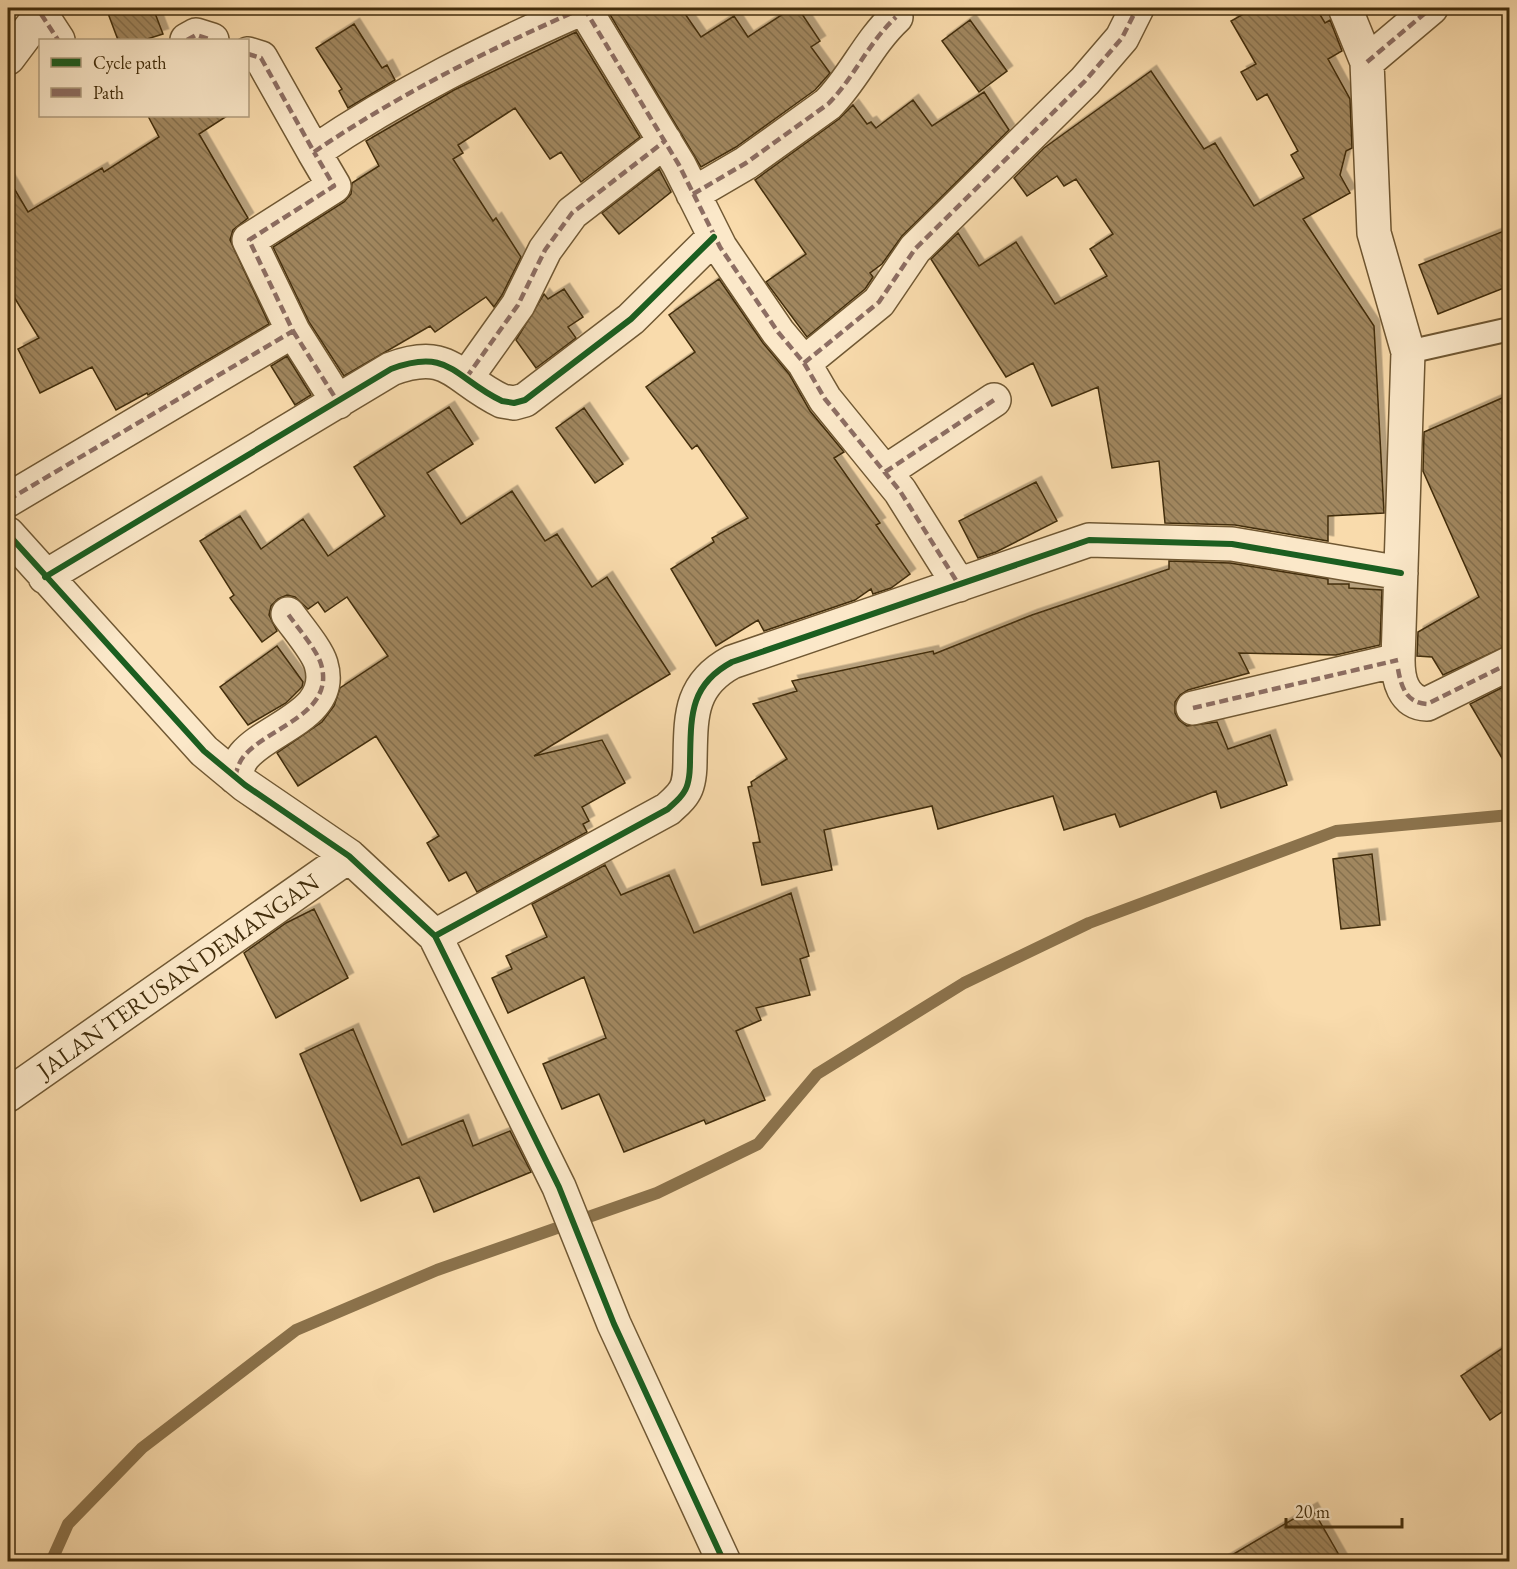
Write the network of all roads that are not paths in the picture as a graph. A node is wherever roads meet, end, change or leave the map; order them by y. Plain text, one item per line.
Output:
1 (583, 8) edge
2 (1137, 8) edge
3 (1345, 8) edge
4 (1431, 8) edge
5 (896, 17) dead end
6 (46, 21) edge
7 (189, 39) edge
8 (209, 39) edge
9 (249, 54) edge
10 (8, 58) edge
11 (1367, 62) junction
12 (665, 141) junction
13 (314, 152) junction
14 (693, 194) junction
15 (714, 237) junction
16 (1509, 329) edge
17 (292, 331) junction
18 (1408, 352) junction
19 (804, 363) junction
20 (466, 378) junction
21 (994, 400) dead end
22 (338, 402) junction
23 (885, 472) junction
24 (8, 500) edge
25 (8, 534) edge
26 (1401, 573) junction
27 (45, 577) junction
28 (959, 585) junction
29 (288, 614) dead end
30 (1398, 660) junction
31 (1509, 663) edge
32 (1193, 708) dead end
33 (235, 777) junction
34 (350, 856) junction
35 (435, 936) junction
36 (8, 1095) edge
37 (724, 1562) edge

1 - 12 street
1 - 13 street
2 - 19 street
3 - 11 street
4 - 11 street
5 - 14 street
6 - 10 street
7 - 8 street
9 - 13 street
11 - 18 street
12 - 14 street
12 - 20 street
13 - 17 street
14 - 15 street
15 - 19 street
15 - 20 street
16 - 18 lane
17 - 22 street
17 - 24 street
18 - 26 street
19 - 23 street
20 - 22 street
21 - 23 street
22 - 27 street
23 - 28 street
25 - 27 street
26 - 28 street
26 - 30 street
27 - 33 street
28 - 35 street
29 - 33 street
30 - 31 street
30 - 32 street
33 - 34 street
34 - 35 street
34 - 36 street, JALAN TERUSAN DEMANGAN
35 - 37 street

